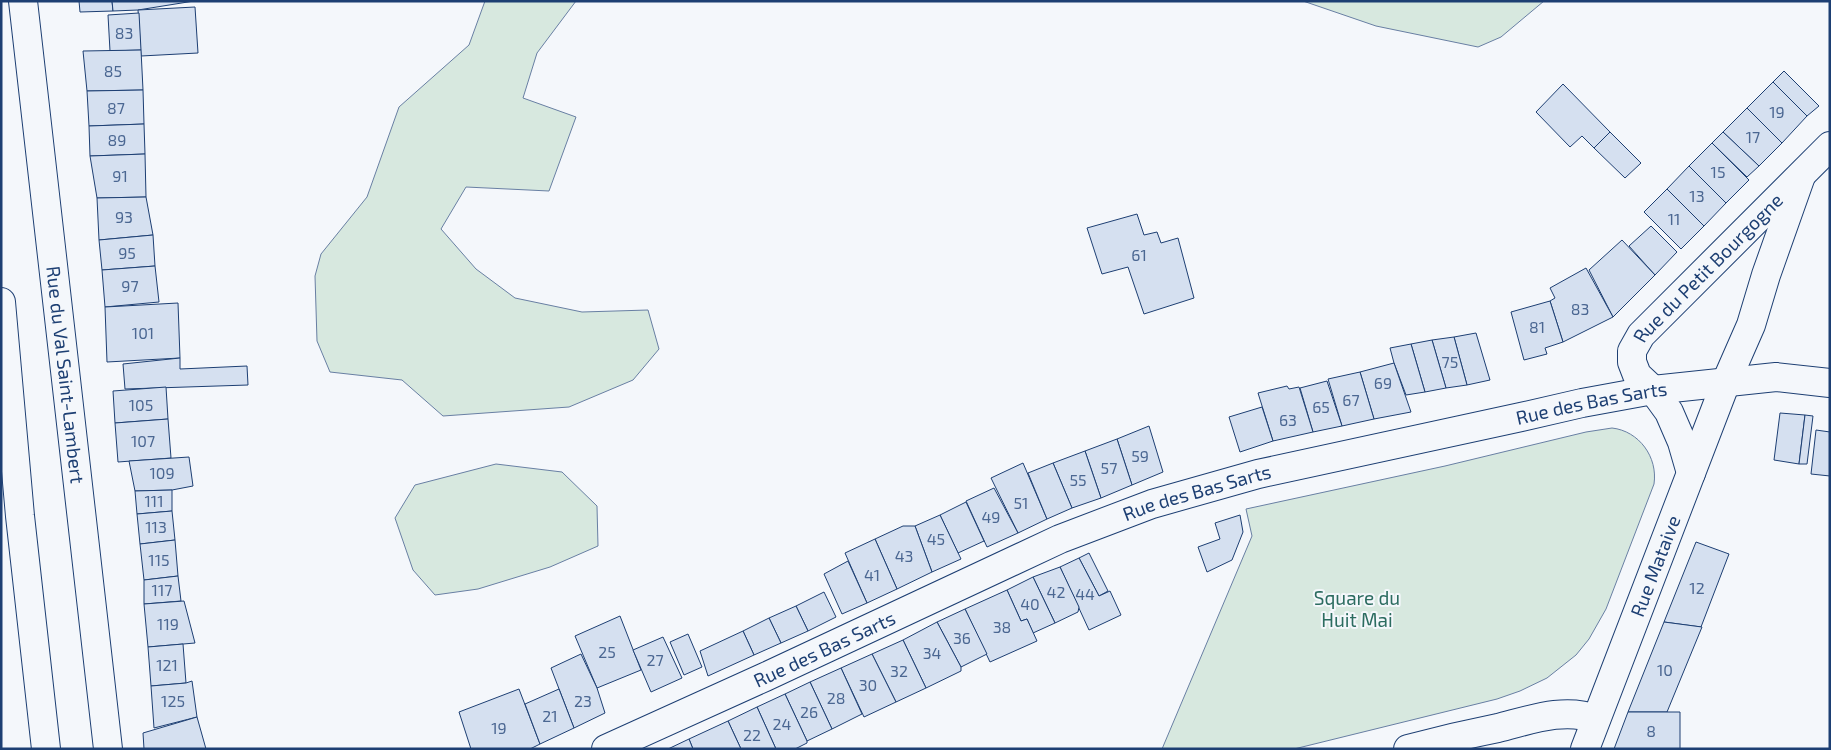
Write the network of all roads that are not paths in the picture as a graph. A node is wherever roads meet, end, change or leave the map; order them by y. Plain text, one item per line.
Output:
1 (23, 1) edge
2 (1830, 146) edge
3 (1801, 176) junction
4 (1, 302) edge
5 (1726, 382) junction
6 (1830, 383) edge
7 (1654, 390) junction
8 (1691, 474) junction
9 (1596, 719) junction
10 (46, 749) edge
11 (108, 749) edge
12 (606, 749) edge
13 (1408, 749) edge
14 (1584, 749) edge

1 - 11 street, Rue du Val Saint-Lambert
2 - 3 street, Rue du Petit Bourgogne
3 - 5 street, Rue du Petit Bourgogne
3 - 7 street, Rue du Petit Bourgogne
4 - 10 street
5 - 6 street, Rue des Bas Sarts
5 - 7 street, Rue des Bas Sarts
5 - 8 street, Rue Mataive
7 - 8 street, Rue du Petit Bourgogne
7 - 12 street, Rue des Bas Sarts
8 - 9 street, Rue Mataive
9 - 13 street
9 - 14 street, Rue Mataive

